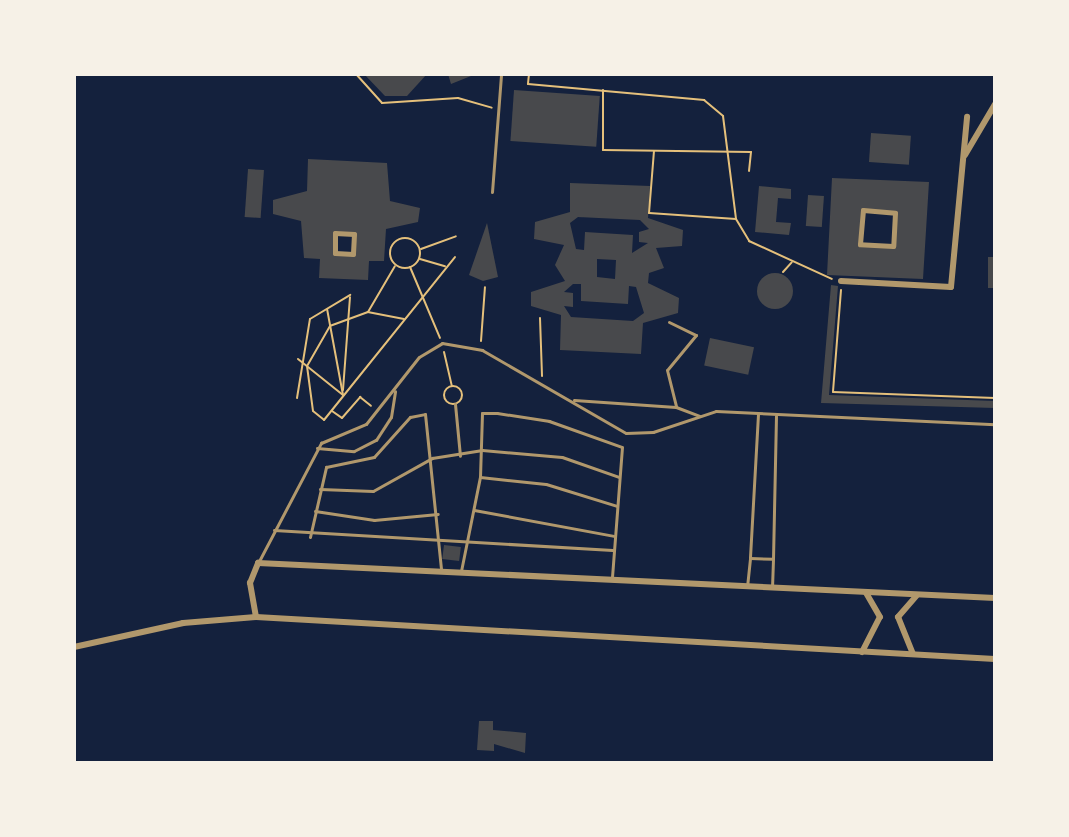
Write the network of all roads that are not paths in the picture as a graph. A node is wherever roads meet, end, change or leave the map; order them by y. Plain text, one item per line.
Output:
1 (501, 74) edge
2 (995, 104) edge
3 (967, 117) dead end
4 (963, 158) junction
5 (492, 192) dead end
6 (860, 244) joint
7 (353, 254) joint
8 (841, 284) road end
9 (669, 322) dead end
10 (396, 387) junction
11 (572, 400) junction
12 (455, 404) road end
13 (676, 407) junction
14 (758, 414) junction
15 (776, 415) junction
16 (699, 416) junction
17 (995, 424) edge
18 (317, 448) junction
19 (482, 450) junction
20 (460, 457) junction
21 (432, 458) junction
22 (480, 477) junction
23 (619, 477) junction
24 (320, 489) junction
25 (617, 506) junction
26 (474, 510) junction
27 (315, 511) junction
28 (438, 514) junction
29 (274, 530) junction
30 (614, 536) junction
31 (310, 537) junction
32 (443, 542) junction
33 (464, 543) junction
34 (613, 551) junction
35 (750, 558) junction
36 (773, 559) junction
37 (258, 563) junction
38 (441, 570) junction
39 (461, 571) junction
40 (612, 579) junction
41 (747, 587) junction
42 (772, 588) junction
43 (866, 593) junction
44 (916, 596) junction
45 (995, 598) edge
46 (256, 617) junction
47 (74, 647) edge
48 (862, 652) junction
49 (913, 654) junction
50 (995, 659) edge

1 - 5 lane
2 - 4 street
3 - 4 street
4 - 8 street
6 - 6 street
7 - 7 street
9 - 13 lane
10 - 11 lane
10 - 18 lane
10 - 18 lane
11 - 13 lane
11 - 16 lane
12 - 20 lane
13 - 16 lane
14 - 15 lane
14 - 16 lane
14 - 35 lane
15 - 17 lane
15 - 36 lane
18 - 29 lane
19 - 20 lane
19 - 22 lane
19 - 23 lane
19 - 23 lane
20 - 21 lane
21 - 24 lane
21 - 24 lane
21 - 28 lane
22 - 25 lane
22 - 26 lane
23 - 25 lane
24 - 27 lane
25 - 30 lane
26 - 30 lane
26 - 33 lane
27 - 28 lane
27 - 31 lane
28 - 32 lane
29 - 31 lane
29 - 37 lane
30 - 34 lane
31 - 32 lane
32 - 33 lane
32 - 38 lane
33 - 34 lane
33 - 39 lane
34 - 40 lane
35 - 36 lane
35 - 41 lane
36 - 42 lane
37 - 38 street
37 - 46 street
38 - 39 street
39 - 40 street
40 - 41 street
41 - 42 street
42 - 43 street
43 - 44 street
43 - 48 street
44 - 45 street
44 - 49 street
46 - 47 street
46 - 48 street
48 - 49 street
49 - 50 street

